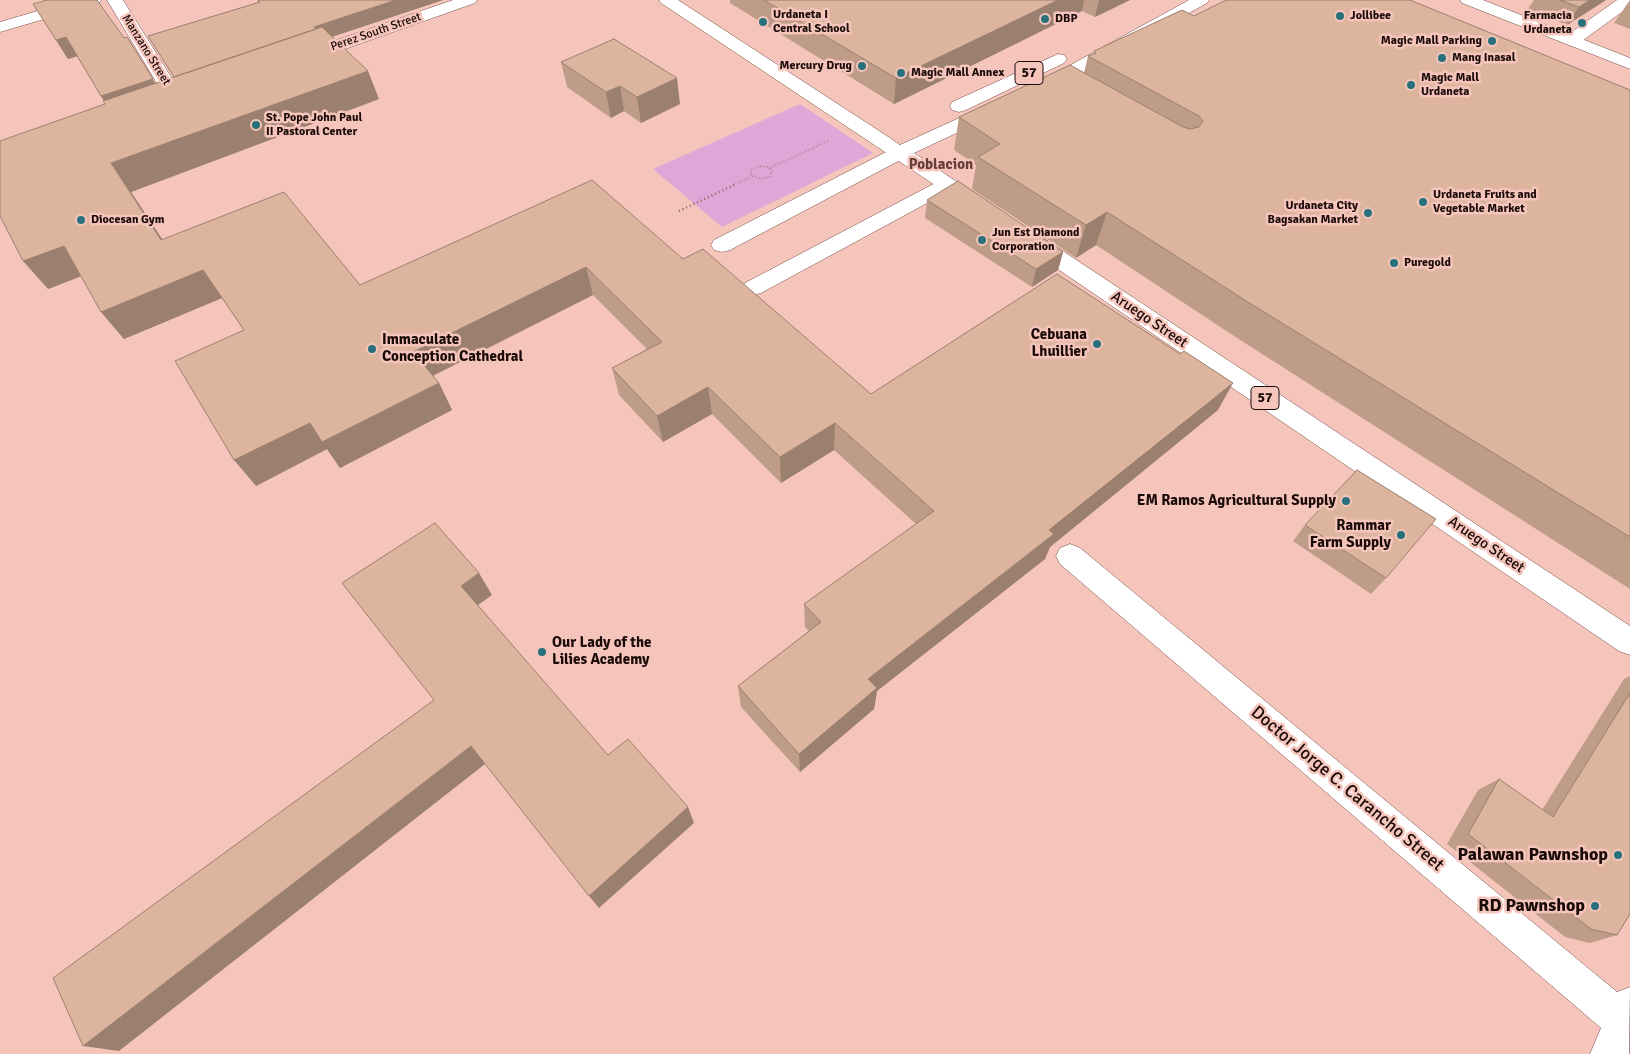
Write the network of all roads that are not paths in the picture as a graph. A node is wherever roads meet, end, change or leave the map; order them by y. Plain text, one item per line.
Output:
1 (92, 0) edge
2 (115, 0) edge
3 (469, 0) edge
4 (667, 0) edge
5 (1172, 0) edge
6 (1201, 0) edge
7 (1468, 0) edge
8 (1628, 0) edge
9 (0, 27) edge
10 (1108, 32) dead end
11 (1572, 40) junction
12 (1076, 49) dead end
13 (290, 62) edge
14 (1630, 64) edge
15 (1050, 81) junction
16 (1067, 91) edge
17 (196, 94) edge
18 (177, 101) junction
19 (158, 107) edge
20 (942, 113) dead end
21 (892, 148) junction
22 (948, 184) junction
23 (722, 246) dead end
24 (752, 288) edge
25 (1070, 556) dead end
26 (1630, 642) edge
27 (1621, 1027) edge

1 - 9 main road
2 - 18 main road, Manzano Street
3 - 13 main road, Perez South Street
4 - 21 main road, Aruego Street
5 - 10 main road
6 - 15 main road
7 - 11 main road
8 - 11 main road
11 - 14 main road
12 - 20 main road, 57
15 - 16 main road
15 - 21 main road
17 - 18 main road
18 - 19 main road
21 - 22 main road, Aruego Street / 57
21 - 23 main road
22 - 24 main road
22 - 26 main road, Aruego Street / 57
25 - 27 main road, Doctor Jorge C. Carancho Street

